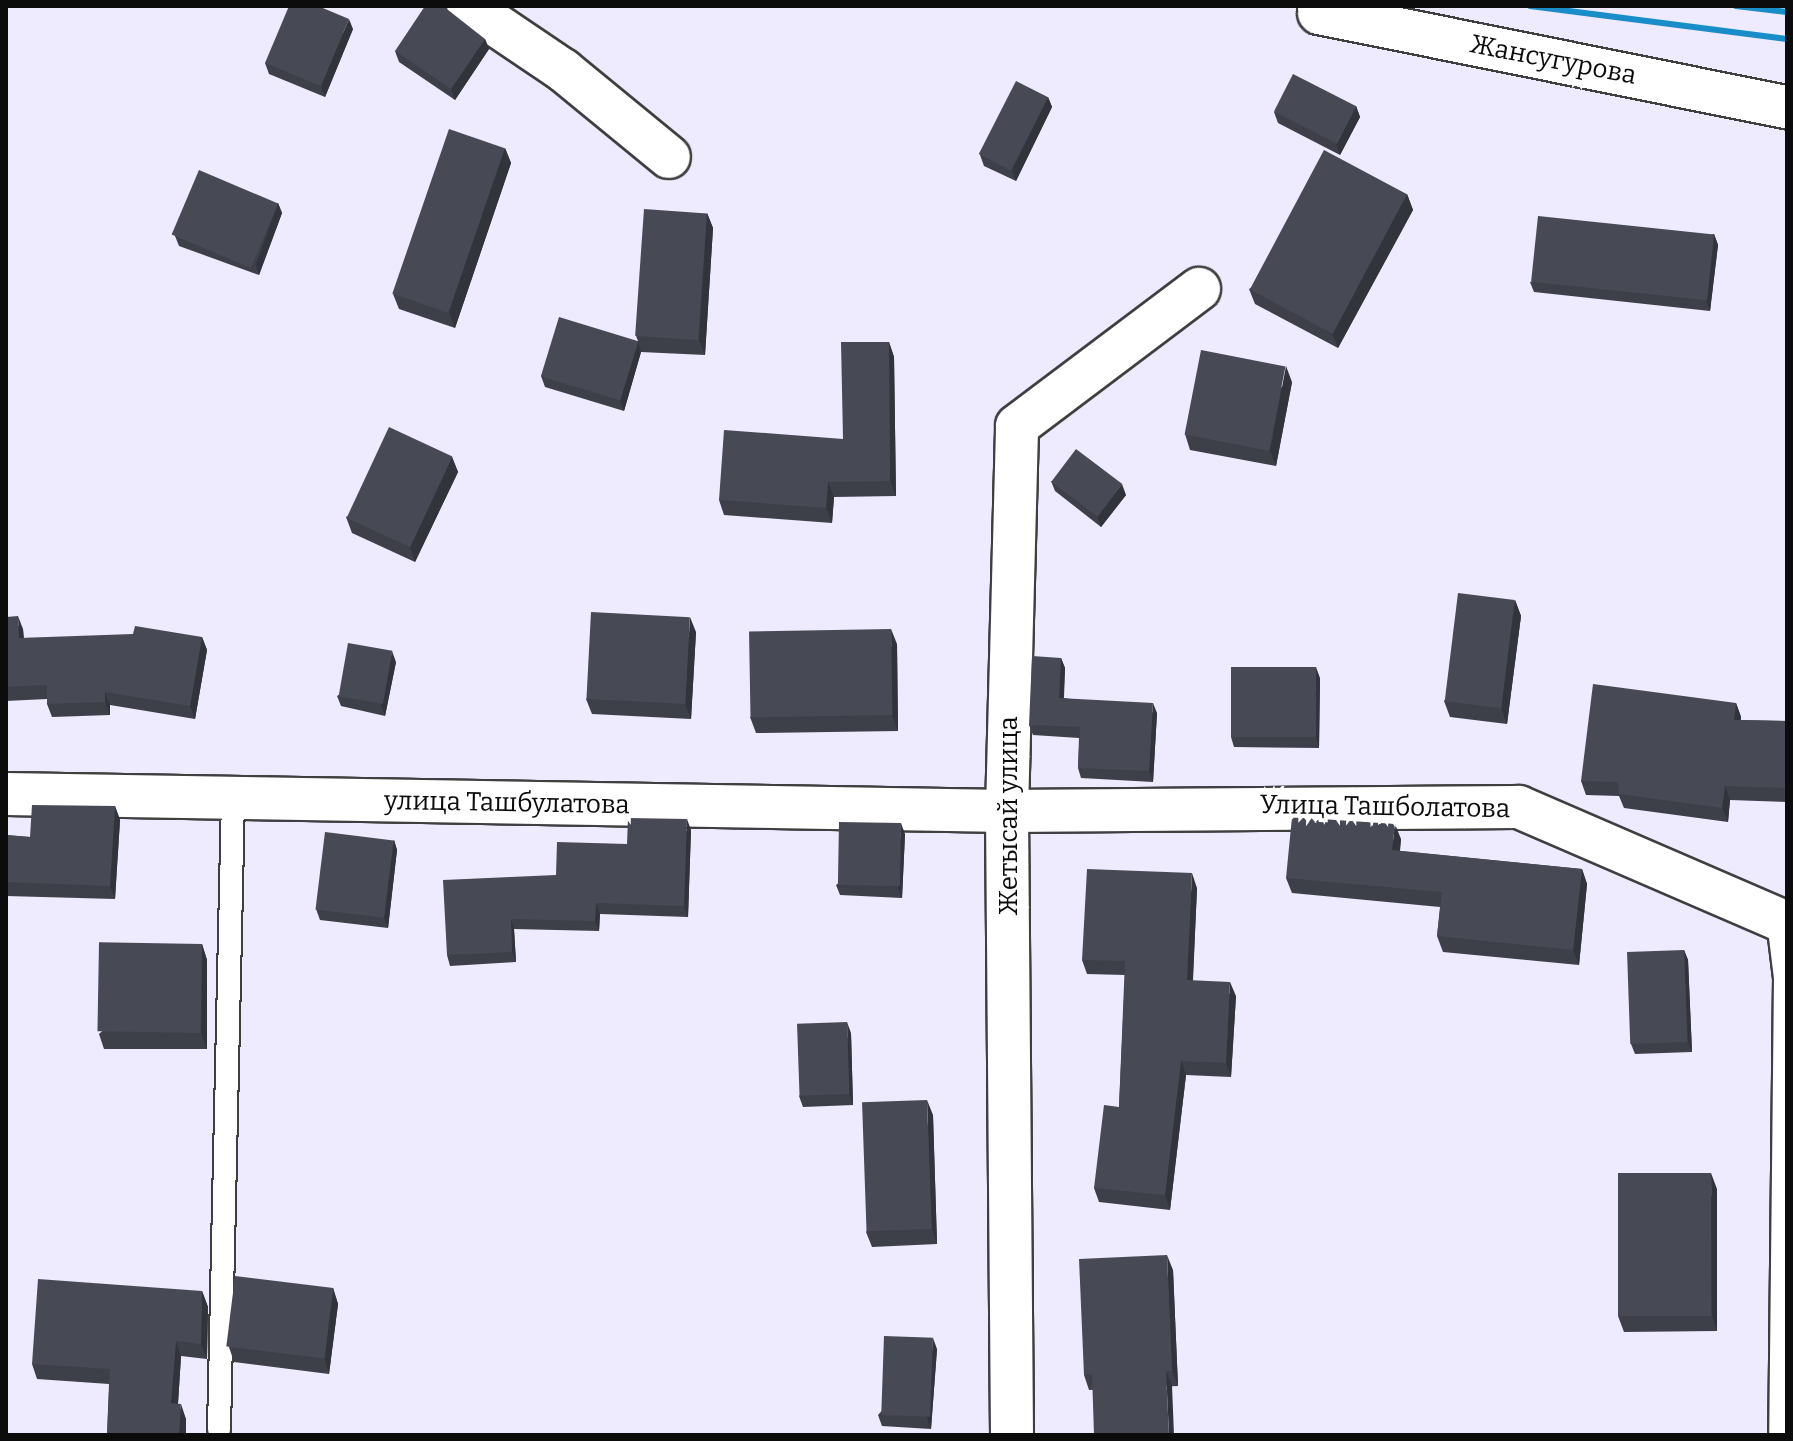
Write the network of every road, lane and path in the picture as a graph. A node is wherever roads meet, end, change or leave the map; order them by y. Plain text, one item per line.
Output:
1 (468, 6) edge
2 (1319, 13) dead end
3 (1787, 107) edge
4 (669, 157) dead end
5 (1199, 289) dead end
6 (6, 794) edge
7 (233, 799) junction
8 (1007, 811) junction
9 (1782, 922) edge
10 (219, 1429) dead end
11 (1012, 1435) edge
12 (1780, 1435) edge

1 - 4 street
2 - 3 street, Жансугурова
5 - 8 street, Жетысай улица
6 - 7 street, улица Ташбулатова
7 - 8 street, улица Ташбулатова
7 - 10 lane
8 - 9 street, Улица Ташболатова
8 - 11 street, Жетысай улица
9 - 12 lane

